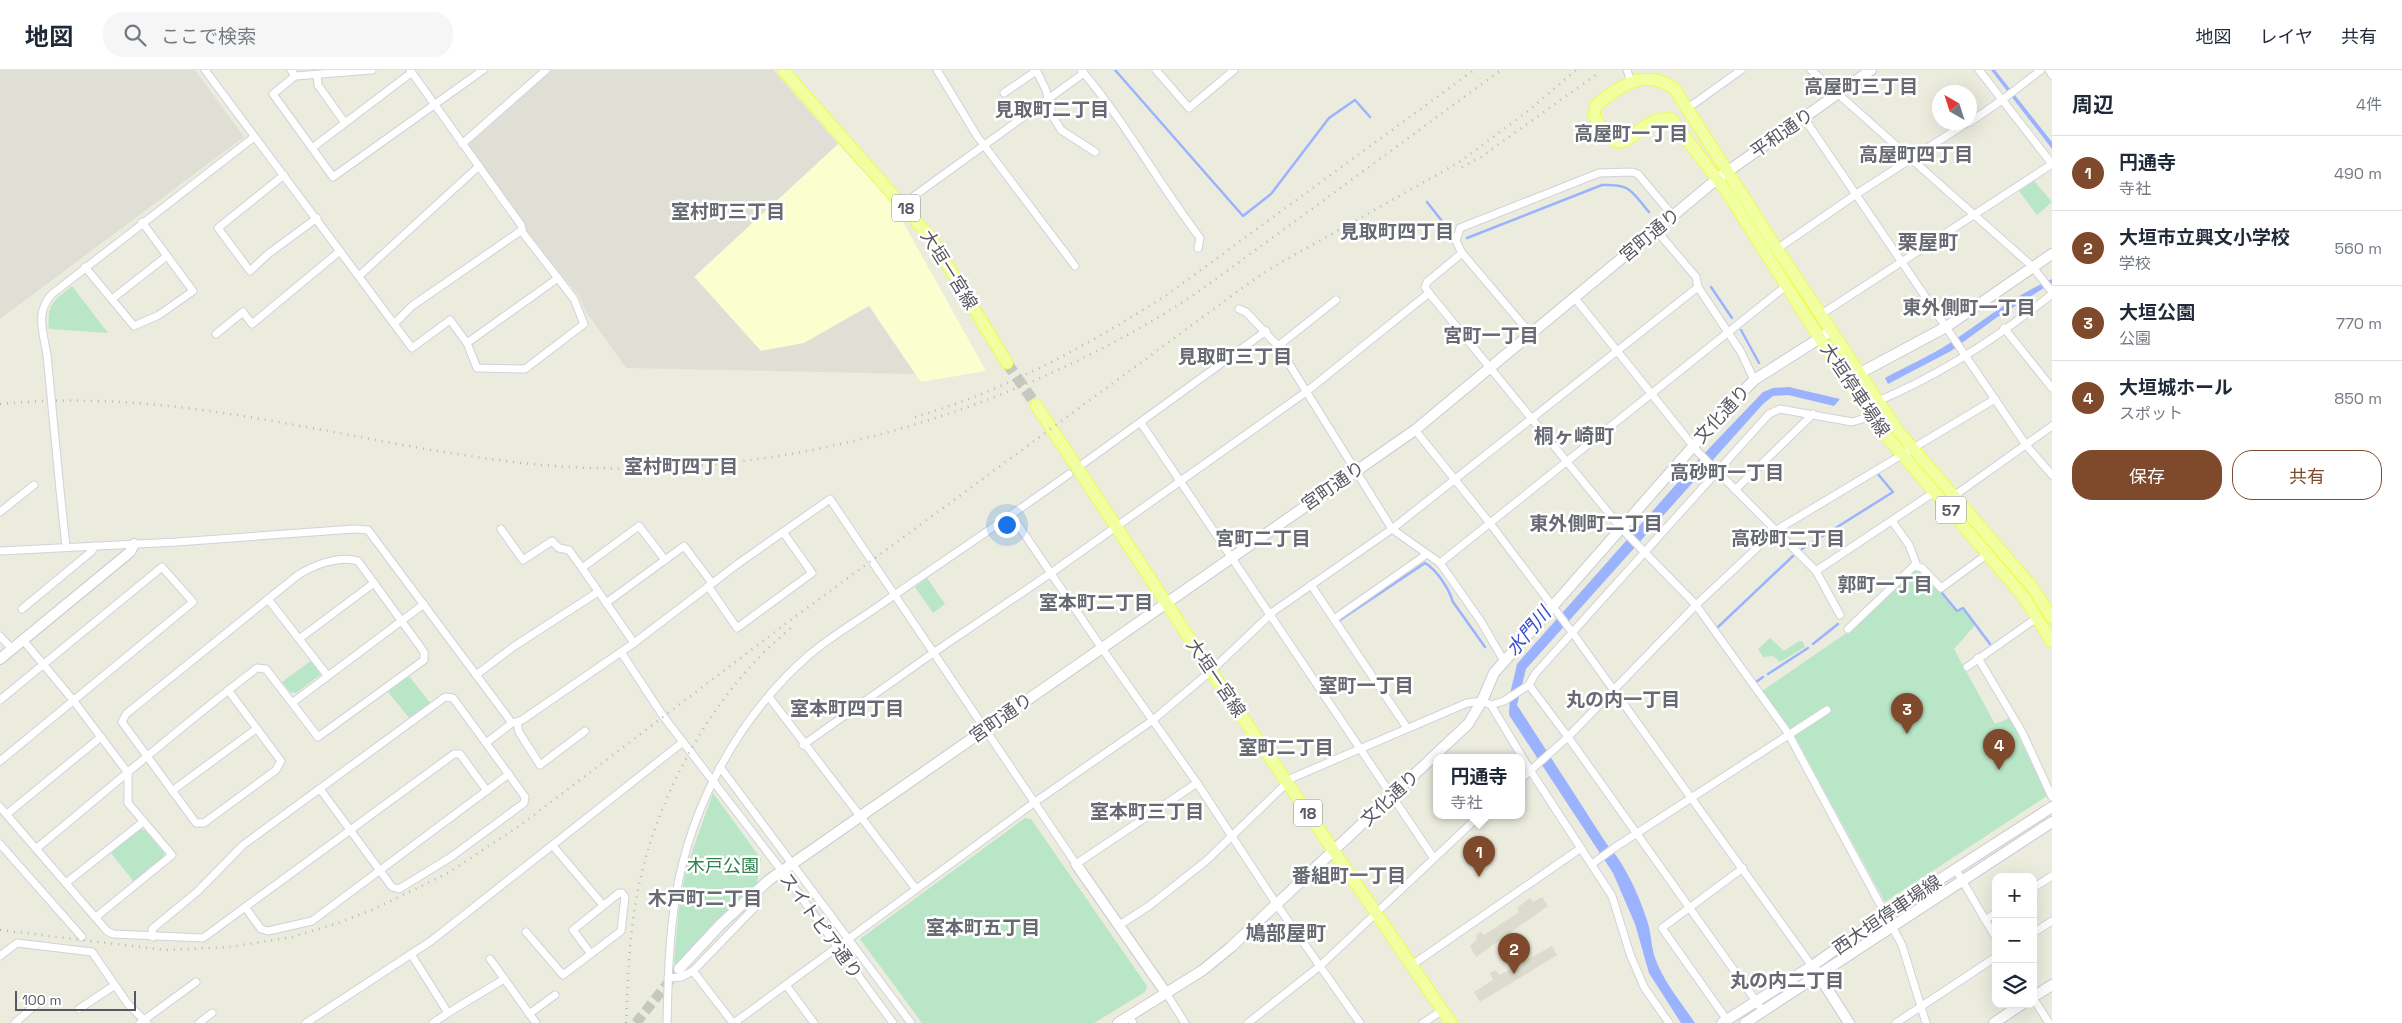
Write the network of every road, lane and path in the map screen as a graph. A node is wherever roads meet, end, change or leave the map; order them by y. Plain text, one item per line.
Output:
1 (205, 70) edge
2 (372, 70) edge
3 (483, 70) edge
4 (546, 70) edge
5 (937, 70) edge
6 (1036, 70) edge
7 (1156, 70) edge
8 (1234, 70) edge
9 (1741, 70) edge
10 (1811, 70) edge
11 (1979, 70) edge
12 (2041, 70) edge
13 (2049, 70) edge
14 (411, 71) edge
15 (787, 71) edge
16 (1082, 72) edge
17 (1865, 72) edge
18 (293, 73) edge
19 (2052, 74) edge
20 (316, 75) junction
21 (1629, 75) edge
22 (1004, 93) dead end
23 (1837, 94) junction
24 (2005, 98) junction
25 (1047, 99) junction
26 (433, 105) junction
27 (1688, 108) junction
28 (1977, 117) edge
29 (1804, 118) junction
30 (344, 123) junction
31 (1956, 130) edge
32 (254, 136) junction
33 (462, 144) junction
34 (984, 144) junction
35 (312, 148) junction
36 (1095, 152) dead end
37 (1911, 159) junction
38 (2052, 164) edge
39 (478, 166) junction
40 (1729, 170) junction
41 (284, 175) junction
42 (1717, 178) junction
43 (1855, 195) junction
44 (903, 204) junction
45 (1973, 215) junction
46 (1673, 216) junction
47 (317, 218) junction
48 (142, 222) junction
49 (522, 230) junction
50 (1656, 230) junction
51 (1198, 248) dead end
52 (1777, 249) junction
53 (340, 251) junction
54 (1462, 253) junction
55 (2052, 254) edge
56 (167, 256) junction
57 (1901, 262) junction
58 (85, 266) junction
59 (1075, 266) dead end
60 (2033, 268) junction
61 (359, 276) junction
62 (558, 278) junction
63 (1786, 286) junction
64 (1698, 287) junction
65 (1429, 293) junction
66 (2052, 293) edge
67 (1574, 297) junction
68 (112, 299) junction
69 (1336, 300) dead end
70 (1239, 308) dead end
71 (1820, 315) junction
72 (394, 324) junction
73 (2004, 328) junction
74 (1266, 331) junction
75 (1831, 331) junction
76 (1949, 331) junction
77 (1728, 332) junction
78 (216, 334) dead end
79 (1530, 334) junction
80 (1819, 337) junction
81 (467, 343) junction
82 (1278, 346) junction
83 (1617, 351) junction
84 (1965, 355) junction
85 (1007, 363) tunnel mouth
86 (1489, 368) junction
87 (1859, 374) junction
88 (1754, 380) junction
89 (1847, 380) junction
90 (2052, 388) edge
91 (1306, 392) junction
92 (1651, 392) junction
93 (1995, 399) junction
94 (1878, 402) junction
95 (1036, 405) tunnel mouth
96 (1813, 414) junction
97 (1872, 416) junction
98 (1532, 419) junction
99 (1141, 423) junction
100 (2052, 426) edge
101 (1415, 430) junction
102 (2026, 444) junction
103 (1911, 448) junction
104 (1696, 449) junction
105 (1900, 454) junction
106 (1566, 462) junction
107 (1084, 463) dead end
108 (1356, 471) junction
109 (1717, 472) junction
110 (1069, 474) dead end
111 (2052, 475) edge
112 (1454, 480) junction
113 (1179, 481) junction
114 (34, 485) dead end
115 (1939, 488) junction
116 (1735, 490) junction
117 (1949, 500) junction
118 (0, 512) edge
119 (1012, 516) junction
120 (1892, 521) junction
121 (1489, 522) junction
122 (1115, 527) junction
123 (1392, 528) junction
124 (501, 529) dead end
125 (1624, 531) junction
126 (1775, 531) junction
127 (783, 532) junction
128 (134, 544) junction
129 (94, 546) junction
130 (66, 547) junction
131 (0, 551) edge
132 (1643, 553) junction
133 (1427, 554) junction
134 (1989, 554) junction
135 (1231, 557) junction
136 (664, 560) junction
137 (1440, 563) junction
138 (1914, 566) junction
139 (582, 568) junction
140 (1816, 571) junction
141 (1051, 573) junction
142 (374, 583) junction
143 (710, 585) junction
144 (1311, 585) junction
145 (598, 592) junction
146 (895, 595) junction
147 (268, 599) junction
148 (606, 603) junction
149 (1166, 603) junction
150 (424, 604) junction
151 (1696, 605) junction
152 (22, 609) dead end
153 (1555, 610) junction
154 (2051, 613) edge
155 (1269, 615) junction
156 (1840, 615) dead end
157 (2037, 618) junction
158 (1334, 619) junction
159 (402, 621) junction
160 (1570, 629) junction
161 (1848, 629) dead end
162 (0, 636) edge
163 (299, 638) junction
164 (23, 640) junction
165 (2052, 642) edge
166 (634, 643) junction
167 (1101, 647) junction
168 (12, 649) junction
169 (621, 652) junction
170 (933, 653) junction
171 (0, 658) edge
172 (1978, 658) junction
173 (1504, 661) junction
174 (43, 665) junction
175 (1967, 667) dead end
176 (1211, 671) junction
177 (476, 675) junction
178 (327, 676) junction
179 (1526, 687) junction
180 (228, 690) junction
181 (1613, 690) junction
182 (769, 697) junction
183 (0, 700) edge
184 (73, 700) junction
185 (292, 703) junction
186 (1487, 703) junction
187 (1827, 710) dead end
188 (1153, 720) junction
189 (514, 722) junction
190 (986, 728) junction
191 (1407, 728) junction
192 (256, 729) junction
193 (585, 731) dead end
194 (1788, 733) junction
195 (101, 736) junction
196 (1568, 737) junction
197 (683, 742) junction
198 (486, 743) junction
199 (804, 745) junction
200 (1360, 748) junction
201 (1436, 754) edge
202 (1520, 754) edge
203 (1433, 757) edge
204 (148, 758) junction
205 (0, 760) edge
206 (1525, 762) edge
207 (720, 767) junction
208 (1530, 770) junction
209 (128, 773) junction
210 (509, 774) junction
211 (1525, 775) edge
212 (713, 781) junction
213 (1197, 783) junction
214 (1288, 783) junction
215 (320, 789) junction
216 (172, 791) junction
217 (487, 791) junction
218 (1392, 795) junction
219 (2052, 796) edge
220 (1692, 798) junction
221 (1035, 802) junction
222 (0, 807) edge
223 (2052, 807) edge
224 (6, 814) junction
225 (860, 817) junction
226 (1476, 819) edge
227 (142, 822) junction
228 (2052, 822) edge
229 (350, 830) junction
230 (1637, 833) junction
231 (1232, 837) junction
232 (0, 844) edge
233 (553, 846) junction
234 (37, 848) junction
235 (1581, 848) junction
236 (1333, 851) junction
237 (1433, 857) junction
238 (792, 864) junction
239 (1076, 864) junction
240 (1592, 864) junction
241 (1743, 868) junction
242 (380, 870) junction
243 (1956, 870) junction
244 (782, 871) junction
245 (2052, 876) edge
246 (1962, 881) junction
247 (66, 883) junction
248 (2037, 885) edge
249 (916, 889) junction
250 (757, 890) junction
251 (603, 905) junction
252 (1277, 905) junction
253 (245, 907) junction
254 (1690, 907) junction
255 (1377, 914) junction
256 (1886, 914) junction
257 (1992, 916) edge
258 (96, 917) junction
259 (1985, 920) junction
260 (2052, 921) edge
261 (1118, 926) junction
262 (1892, 927) junction
263 (2037, 930) edge
264 (1992, 931) edge
265 (526, 932) dead end
266 (82, 937) dead end
267 (153, 937) junction
268 (850, 939) junction
269 (837, 948) junction
270 (411, 954) junction
271 (590, 954) junction
272 (0, 956) edge
273 (490, 959) dead end
274 (1992, 960) edge
275 (1412, 965) junction
276 (1320, 966) junction
277 (1812, 966) junction
278 (679, 968) tunnel mouth
279 (693, 971) junction
280 (1818, 975) junction
281 (668, 978) junction
282 (504, 979) junction
283 (196, 982) dead end
284 (115, 985) junction
285 (2052, 985) edge
286 (786, 986) junction
287 (1166, 993) junction
288 (555, 995) dead end
289 (2037, 995) edge
290 (40, 1001) dead end
291 (1757, 1001) junction
292 (2037, 1005) edge
293 (1921, 1006) junction
294 (2016, 1008) edge
295 (79, 1009) dead end
296 (1443, 1010) junction
297 (1763, 1011) junction
298 (212, 1013) dead end
299 (448, 1013) junction
300 (529, 1014) junction
301 (1131, 1020) edge
302 (1724, 1021) edge
303 (144, 1022) edge
304 (309, 1022) edge
305 (15, 1023) edge
306 (199, 1023) edge
307 (433, 1023) edge
308 (536, 1023) edge
309 (667, 1023) edge
310 (734, 1023) edge
311 (814, 1023) edge
312 (893, 1023) edge
313 (912, 1023) edge
314 (1118, 1023) edge
315 (1185, 1023) edge
316 (1248, 1023) edge
317 (1360, 1023) edge
318 (1423, 1023) edge
319 (1451, 1023) edge
320 (1669, 1023) edge
321 (1745, 1023) edge
322 (1849, 1023) edge
323 (1896, 1023) edge
324 (1926, 1023) edge
325 (1994, 1023) edge
326 (2048, 1023) edge

1 - 32 street
2 - 20 street
3 - 26 street
4 - 33 street
5 - 34 street
6 - 22 street
6 - 25 street
7 - 8 street
9 - 27 street
10 - 23 street
11 - 24 street
12 - 24 street
13 - 19 street
14 - 26 street
14 - 30 street
15 - 44 main road, 大垣一宮線 / 18
16 - 25 street
16 - 51 street
17 - 23 street, 平和通り
18 - 20 street
18 - 35 street
20 - 30 street
21 - 27 main road, 大垣停車場線
21 - 42 main road, 大垣停車場線 / 57
23 - 29 street, 平和通り
23 - 37 street
24 - 28 street
24 - 38 street
25 - 34 street
25 - 36 street
26 - 33 street
26 - 35 street
27 - 40 main road, 大垣停車場線 / 57
29 - 40 street, 平和通り
29 - 43 street
30 - 35 street
31 - 37 street
32 - 41 street
32 - 48 street
33 - 39 street
34 - 44 street
34 - 59 street
37 - 43 street
37 - 45 street
38 - 45 street
39 - 49 street
39 - 61 street
40 - 42 street, 平和通り
40 - 52 main road, 大垣停車場線 / 57
41 - 47 street
41 - 47 street
42 - 46 street, 宮町通り
42 - 63 main road, 大垣停車場線 / 57
43 - 52 street
43 - 57 street
44 - 85 main road, 大垣一宮線 / 18
45 - 57 street
45 - 60 street
46 - 50 street, 宮町通り
46 - 54 street
47 - 53 street
48 - 56 street
48 - 58 street
49 - 62 street
49 - 72 street
50 - 64 street
50 - 67 street, 宮町通り
52 - 71 main road, 大垣停車場線 / 57
53 - 61 street
53 - 78 street
54 - 65 street
54 - 79 street
55 - 60 street
56 - 68 street
56 - 68 street
57 - 71 street
57 - 76 street
58 - 68 street
58 - 130 street, bridge
60 - 66 street
60 - 76 street
61 - 72 street
62 - 81 street
62 - 81 street
63 - 77 street
63 - 80 main road, 大垣停車場線 / 57
64 - 77 street
64 - 83 street
65 - 86 street
65 - 91 street
66 - 73 street
67 - 79 street, 宮町通り
67 - 83 street
69 - 82 street
70 - 74 street
71 - 75 main road, 大垣停車場線 / 57
72 - 81 street
73 - 84 street
73 - 90 street
74 - 82 street
74 - 99 street
75 - 80 street, 文化通り
75 - 87 main road, 大垣停車場線 / 57
76 - 84 street
76 - 87 street
77 - 88 street
77 - 92 street
79 - 86 street, 宮町通り
80 - 88 street, 文化通り
80 - 89 main road, 大垣停車場線 / 57
82 - 91 street
83 - 92 street
83 - 98 street
84 - 93 street
84 - 94 street
86 - 98 street
86 - 101 street, 宮町通り
87 - 89 street
87 - 94 main road, 大垣停車場線 / 57
88 - 104 street, 文化通り
89 - 97 main road, 大垣停車場線 / 57
91 - 108 street
91 - 113 street
92 - 104 street
92 - 106 street
93 - 102 street
93 - 103 street
94 - 103 main road, 大垣停車場線 / 57
95 - 122 main road, 大垣一宮線 / 18
96 - 97 street
96 - 109 street
96 - 116 street
97 - 105 main road, 大垣停車場線 / 57
98 - 106 street
98 - 112 street
99 - 107 street
99 - 113 street
100 - 102 street
101 - 108 street, 宮町通り
101 - 112 street
102 - 111 street
102 - 117 street
103 - 105 street
103 - 115 main road, 大垣停車場線 / 57
104 - 109 street
104 - 125 street, 文化通り
105 - 115 main road, 大垣停車場線 / 57
105 - 126 street
106 - 121 street
106 - 125 street
108 - 123 street
108 - 135 street, 宮町通り
109 - 116 street
109 - 132 street
110 - 119 street
112 - 121 street
112 - 123 street
113 - 122 street
113 - 135 street
114 - 118 street
115 - 117 main road, 大垣停車場線 / 57
115 - 120 street
116 - 126 street
117 - 134 main road, 大垣停車場線 / 57
117 - 154 main road, 大垣停車場線 / 57
119 - 141 street
119 - 146 street
120 - 138 street
120 - 140 street
121 - 137 street
121 - 153 street
122 - 141 street
122 - 149 main road, 大垣一宮線 / 18
123 - 133 street
123 - 144 street
124 - 139 street
125 - 132 street
125 - 153 street, 文化通り
126 - 140 street
126 - 151 street
127 - 143 street
127 - 143 street
127 - 146 street
128 - 129 street
128 - 150 street
128 - 164 street
129 - 130 street
129 - 152 street
130 - 131 street
132 - 151 street
132 - 160 street
133 - 137 street
133 - 158 street
134 - 138 street
134 - 157 main road, 大垣停車場線 / 57
135 - 149 street, 宮町通り
135 - 155 street
136 - 139 street
136 - 143 street
136 - 148 street
137 - 173 street
138 - 161 street
139 - 145 street
140 - 156 street
141 - 167 street
141 - 170 street
142 - 147 street
142 - 159 street
142 - 163 street
143 - 166 street
144 - 155 street
144 - 158 street
145 - 148 street
145 - 177 street
146 - 170 street
146 - 182 street
147 - 163 street
147 - 204 street
148 - 166 street
149 - 167 street, 宮町通り
149 - 176 main road, 大垣一宮線 / 18
150 - 159 street
150 - 177 street
151 - 181 street
151 - 194 street
153 - 160 street
153 - 173 street, 文化通り
154 - 157 street
155 - 176 street
155 - 200 street
157 - 165 main road, 大垣停車場線 / 57
157 - 172 street
158 - 191 street
159 - 178 street
159 - 185 street
160 - 179 street
160 - 181 street
162 - 168 street
163 - 178 street
164 - 168 street
164 - 174 street
166 - 169 street
167 - 188 street
167 - 190 street, 宮町通り
168 - 171 street
169 - 189 street
169 - 197 street, スイトピア通り
170 - 190 street
170 - 199 street
172 - 175 street
172 - 219 street
173 - 186 street, 文化通り
174 - 183 street
174 - 184 street
174 - 184 street
176 - 188 street
176 - 214 main road, 大垣一宮線 / 18
177 - 189 street
178 - 185 street
179 - 186 street
179 - 196 street
180 - 185 street
180 - 192 street
180 - 204 street
181 - 196 street
181 - 220 street
182 - 199 street
182 - 207 street
184 - 195 street
184 - 205 street
186 - 191 street
186 - 201 street, 文化通り
186 - 202 street
187 - 194 street
188 - 213 street
188 - 221 street
189 - 193 street
189 - 198 street
190 - 221 street
190 - 225 street, 宮町通り
191 - 200 street
192 - 216 street
192 - 216 street
194 - 220 street
194 - 256 street
195 - 209 street
195 - 224 street
196 - 208 street
196 - 230 street
197 - 212 street, スイトピア通り
197 - 233 street
198 - 210 street
198 - 215 street
199 - 225 street
200 - 214 street
200 - 218 street
203 - 218 street, 文化通り
204 - 209 street
204 - 216 street
206 - 208 street
207 - 212 street
207 - 238 street
208 - 211 street
208 - 235 street
209 - 227 street
209 - 234 street
210 - 217 street
210 - 242 street
212 - 244 street, スイトピア通り
212 - 281 street
213 - 231 street
213 - 239 street
214 - 231 street
214 - 236 main road, 大垣一宮線 / 18
215 - 229 street
215 - 267 street
217 - 229 street
217 - 242 street
218 - 236 street, 文化通り
218 - 237 street
220 - 230 street
220 - 241 street
221 - 239 street
221 - 249 street
222 - 224 street
223 - 243 street, 西大垣停車場線
224 - 234 street
225 - 238 street, 宮町通り
225 - 249 street
226 - 237 street
227 - 247 street
227 - 258 street
228 - 246 street, 西大垣停車場線
229 - 242 street
229 - 253 street
230 - 240 street
230 - 254 street
231 - 252 street
231 - 261 street
232 - 266 street
233 - 251 street
233 - 270 street
234 - 247 street
235 - 240 street
235 - 275 street
236 - 252 street, 文化通り
236 - 255 main road, 大垣一宮線 / 18
237 - 255 street
238 - 244 street, 宮町通り
238 - 268 street
239 - 261 street
240 - 320 street
241 - 254 street
241 - 277 street
242 - 253 street
243 - 246 street
243 - 256 street, 西大垣停車場線
244 - 250 street, 宮町通り
244 - 269 street, スイトピア通り
245 - 248 street
246 - 259 street
246 - 262 street, 西大垣停車場線
247 - 258 street
249 - 268 street
250 - 278 street, 宮町通り
250 - 279 street
251 - 271 street
251 - 271 street
252 - 276 street
252 - 287 street, 文化通り
253 - 267 street
254 - 291 street
254 - 302 street
255 - 275 main road, 大垣一宮線 / 18
255 - 276 street
256 - 262 street
256 - 277 street, 西大垣停車場線
257 - 259 street
258 - 267 street
259 - 264 street
260 - 263 street
261 - 287 street
262 - 280 street, 西大垣停車場線
262 - 293 street
265 - 271 street
268 - 269 street
268 - 313 street
269 - 286 street
269 - 312 street, スイトピア通り
270 - 299 street
270 - 304 street
272 - 284 street
273 - 282 street
274 - 293 street
275 - 296 main road, 大垣一宮線 / 18
276 - 316 street
276 - 317 street
277 - 280 street
277 - 291 street, 西大垣停車場線
279 - 281 street
279 - 310 street
280 - 297 street, 西大垣停車場線
280 - 322 street
281 - 309 street
282 - 299 street
282 - 300 street
283 - 303 street
284 - 295 street
284 - 303 street
285 - 289 street
286 - 310 street
286 - 311 street
287 - 301 street, 文化通り
287 - 315 street
288 - 300 street
290 - 305 street
291 - 297 street
291 - 302 street, 西大垣停車場線
292 - 326 street
293 - 323 street
293 - 324 street
294 - 325 street
296 - 318 street
296 - 319 main road, 大垣一宮線 / 18
297 - 321 street, 西大垣停車場線
298 - 306 street
299 - 307 street
300 - 308 street
301 - 314 street, 文化通り

